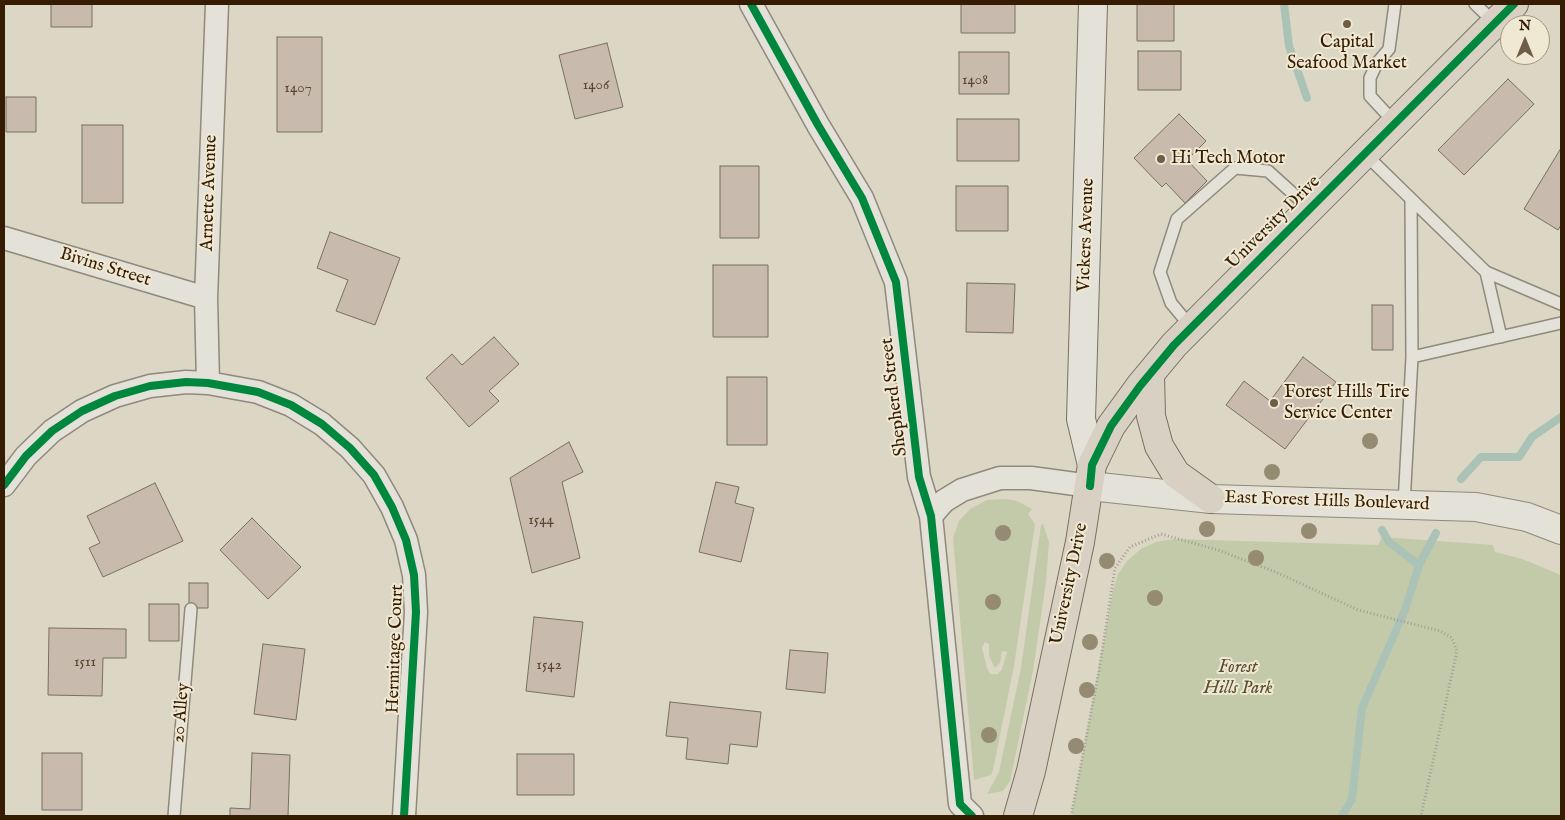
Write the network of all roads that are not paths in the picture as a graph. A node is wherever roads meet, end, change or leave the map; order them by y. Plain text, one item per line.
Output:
1 (217, 4) edge
2 (750, 4) edge
3 (1094, 4) edge
4 (1395, 4) edge
5 (1475, 4) edge
6 (1514, 4) edge
7 (1495, 23) junction
8 (1395, 123) junction
9 (1365, 153) junction
10 (1411, 199) junction
11 (1310, 209) junction
12 (4, 238) edge
13 (1486, 272) junction
14 (206, 298) junction
15 (1561, 304) edge
16 (1561, 323) edge
17 (1192, 327) junction
18 (1501, 336) junction
19 (1412, 357) junction
20 (1150, 374) junction
21 (208, 383) junction
22 (1091, 476) junction
23 (4, 485) edge
24 (1211, 498) junction
25 (1404, 504) junction
26 (932, 516) junction
27 (1561, 530) edge
28 (191, 609) dead end
29 (174, 816) edge
30 (404, 816) edge
31 (972, 816) edge
32 (1018, 816) edge

1 - 14 street, Arnette Avenue
2 - 26 street, Shepherd Street
3 - 22 street, Vickers Avenue
4 - 8 lane
5 - 7 lane
6 - 7 main road, University Drive
7 - 8 main road, University Drive
8 - 9 main road, University Drive
9 - 10 lane
9 - 11 main road, University Drive
10 - 13 lane
10 - 19 lane
11 - 17 main road, University Drive
11 - 17 lane
12 - 14 street, Bivins Street
13 - 15 lane
13 - 18 lane
14 - 21 street, Arnette Avenue
16 - 18 lane
17 - 20 main road, University Drive
18 - 19 lane
19 - 25 lane
20 - 22 main road, University Drive
20 - 24 main road
21 - 23 street, Hermitage Court
21 - 30 street, Hermitage Court
22 - 24 street, East Forest Hills Boulevard
22 - 26 street
22 - 32 main road, University Drive
24 - 25 street, East Forest Hills Boulevard
25 - 27 street, East Forest Hills Boulevard
26 - 31 street, Shepherd Street
28 - 29 lane, 20 Alley

